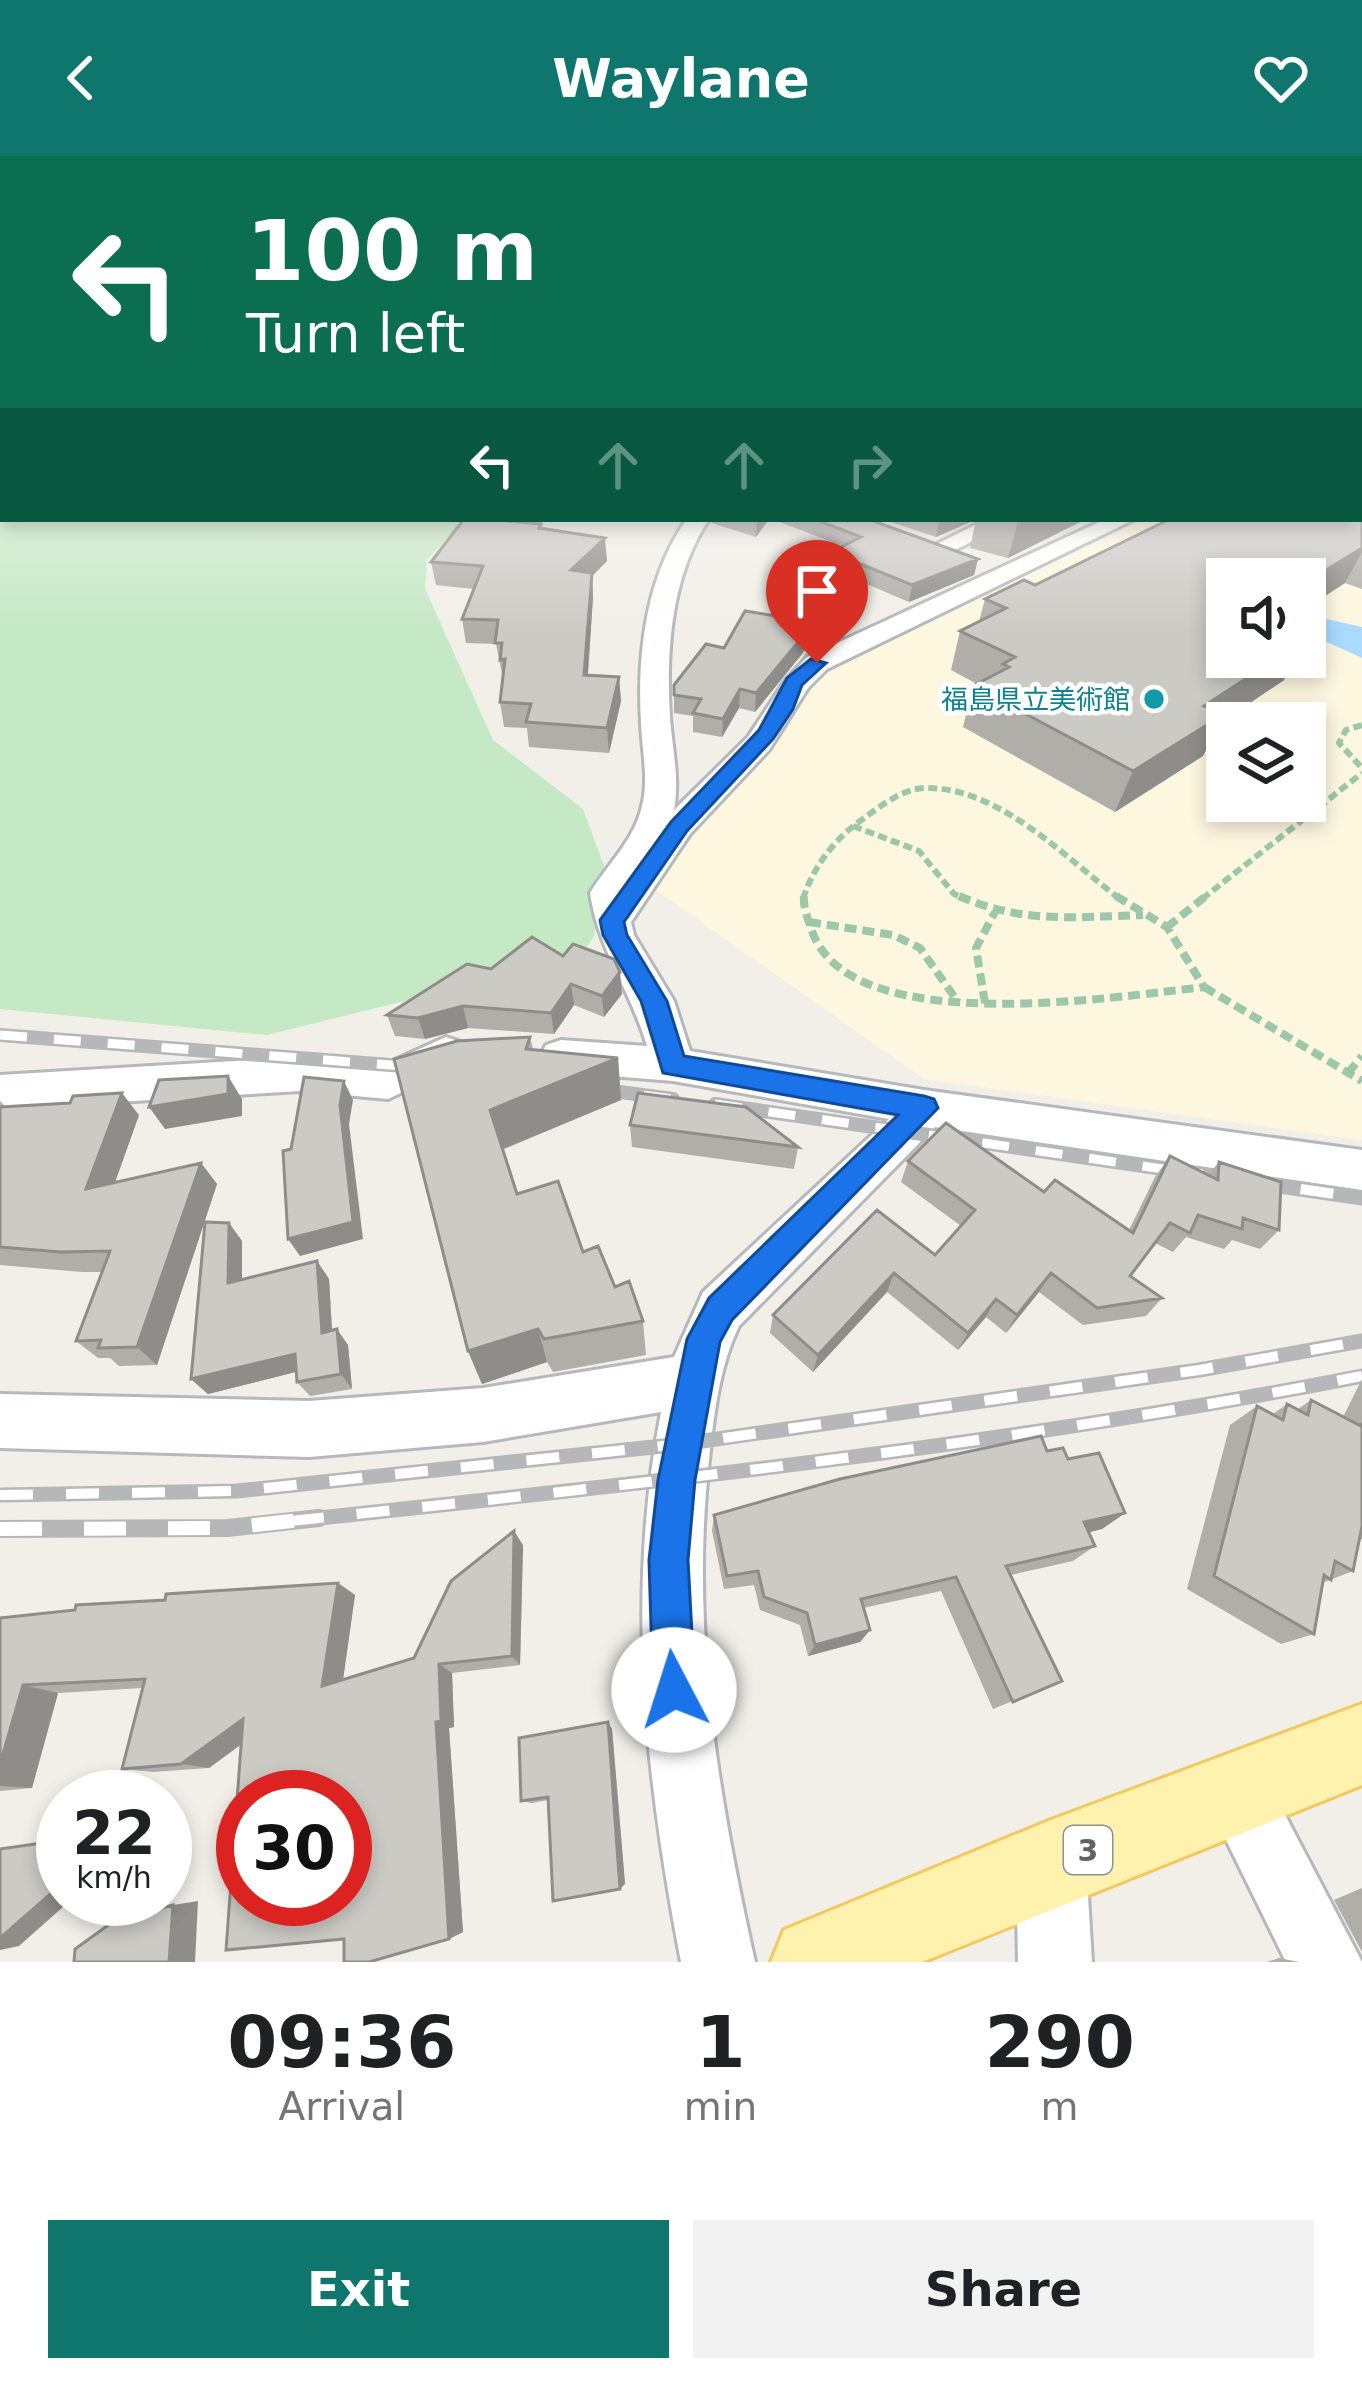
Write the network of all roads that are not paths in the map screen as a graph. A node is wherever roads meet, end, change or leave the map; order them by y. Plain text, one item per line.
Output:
1 (697, 522) edge
2 (954, 522) edge
3 (1000, 522) edge
4 (1058, 522) edge
5 (1118, 522) edge
6 (980, 531) junction
7 (1094, 534) junction
8 (1005, 573) junction
9 (612, 920) junction
10 (673, 1065) junction
11 (0, 1092) edge
12 (924, 1108) junction
13 (1362, 1170) edge
14 (693, 1380) junction
15 (0, 1421) edge
16 (1362, 1744) edge
17 (1238, 1795) junction
18 (1052, 1863) junction
19 (718, 1962) edge
20 (816, 1962) edge
21 (1055, 1962) edge
22 (1325, 1962) edge

1 - 9 street
2 - 6 street
3 - 6 street
4 - 7 street
5 - 7 street
6 - 8 street
7 - 8 street
8 - 9 street
9 - 10 street
10 - 11 street
10 - 12 street
12 - 13 street
12 - 14 street
14 - 15 street
14 - 19 street
16 - 17 main road, 3 / 3
17 - 18 main road, 3 / 3
17 - 22 street
18 - 20 main road, 3 / 3
18 - 21 street

